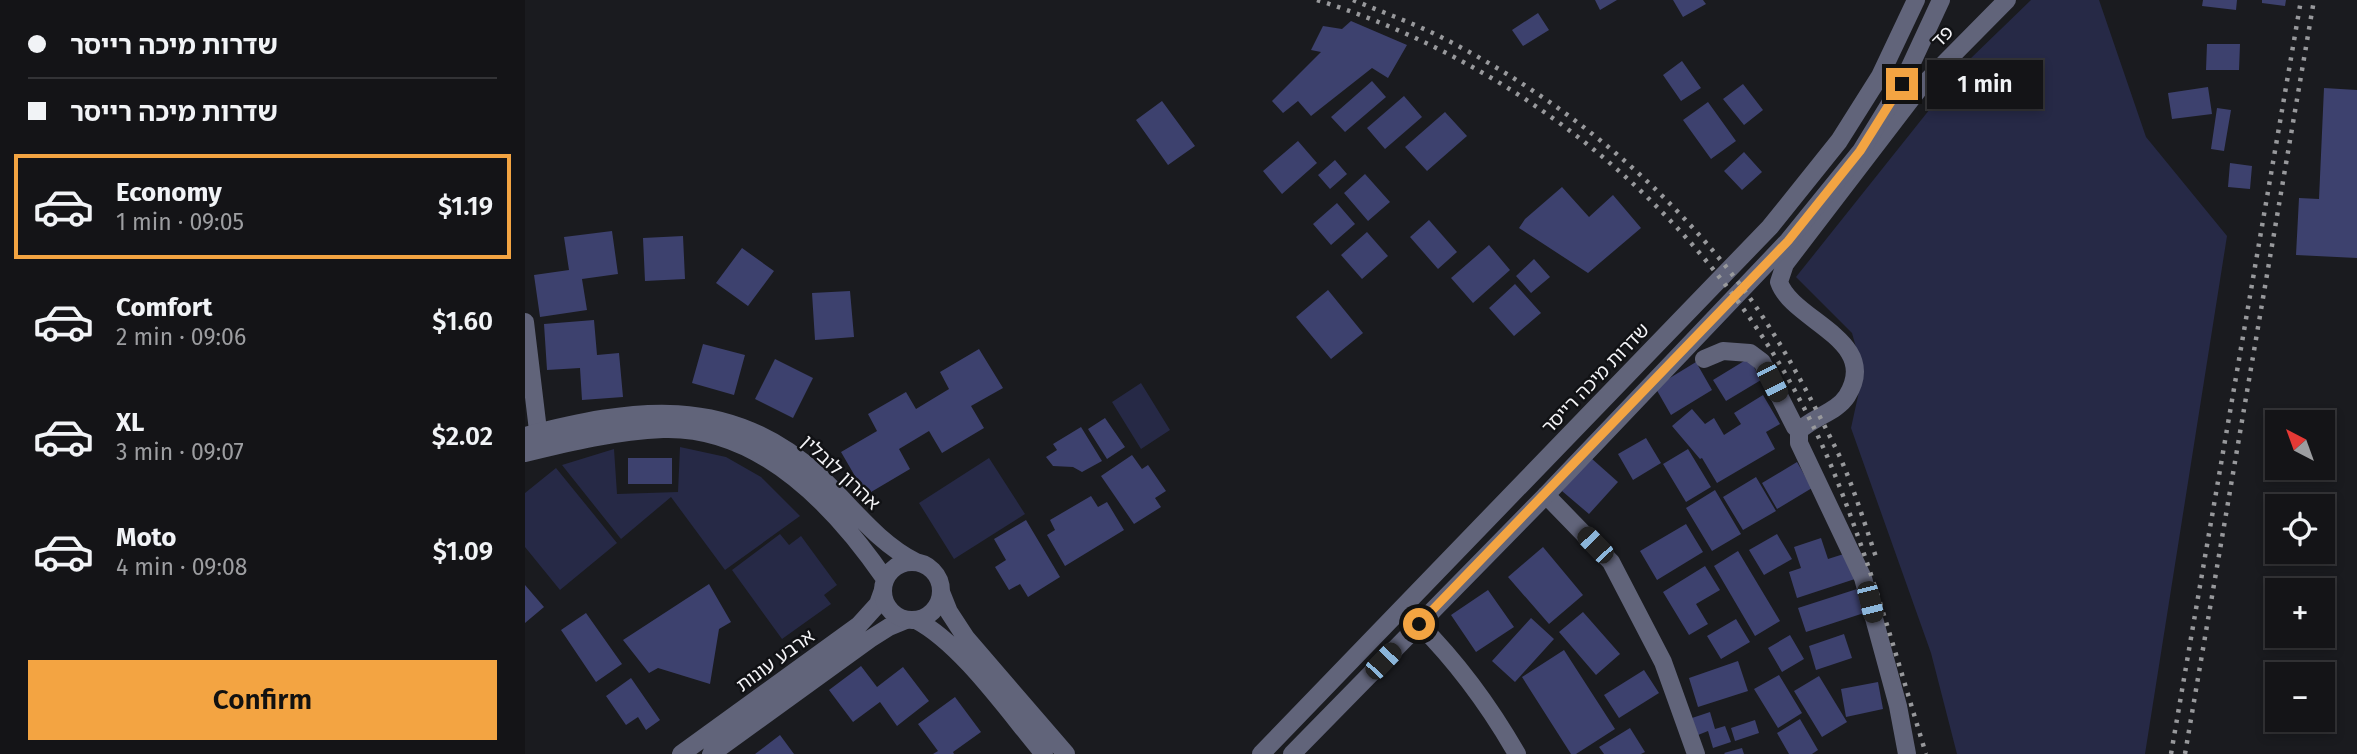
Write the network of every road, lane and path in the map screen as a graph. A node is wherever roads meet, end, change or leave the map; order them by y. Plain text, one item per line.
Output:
1 (1916, 0) edge
2 (1941, 0) edge
3 (2007, 0) edge
4 (1910, 87) junction
5 (525, 322) edge
6 (1704, 359) dead end
7 (1799, 430) junction
8 (532, 443) edge
9 (1546, 495) junction
10 (916, 562) junction
11 (884, 584) junction
12 (941, 592) junction
13 (911, 620) junction
14 (1419, 624) junction
15 (1054, 752) edge
16 (681, 754) edge
17 (711, 754) edge
18 (1261, 754) edge
19 (1292, 754) edge
20 (1517, 754) edge
21 (1696, 754) edge
22 (1907, 754) edge

1 - 18 street, שדרות מיכה רייסר
2 - 4 street
3 - 4 street, פד
4 - 7 street
4 - 9 street
5 - 8 street
6 - 7 street
7 - 22 street
8 - 10 street, אהרון לובלין
8 - 11 street, אהרון לובלין
9 - 14 street
9 - 21 street
10 - 11 street
10 - 12 street
11 - 13 street
11 - 16 street, ארבע עונות
12 - 13 street
12 - 15 street
13 - 15 street
13 - 17 street, ארבע עונות
14 - 19 street
14 - 20 street

